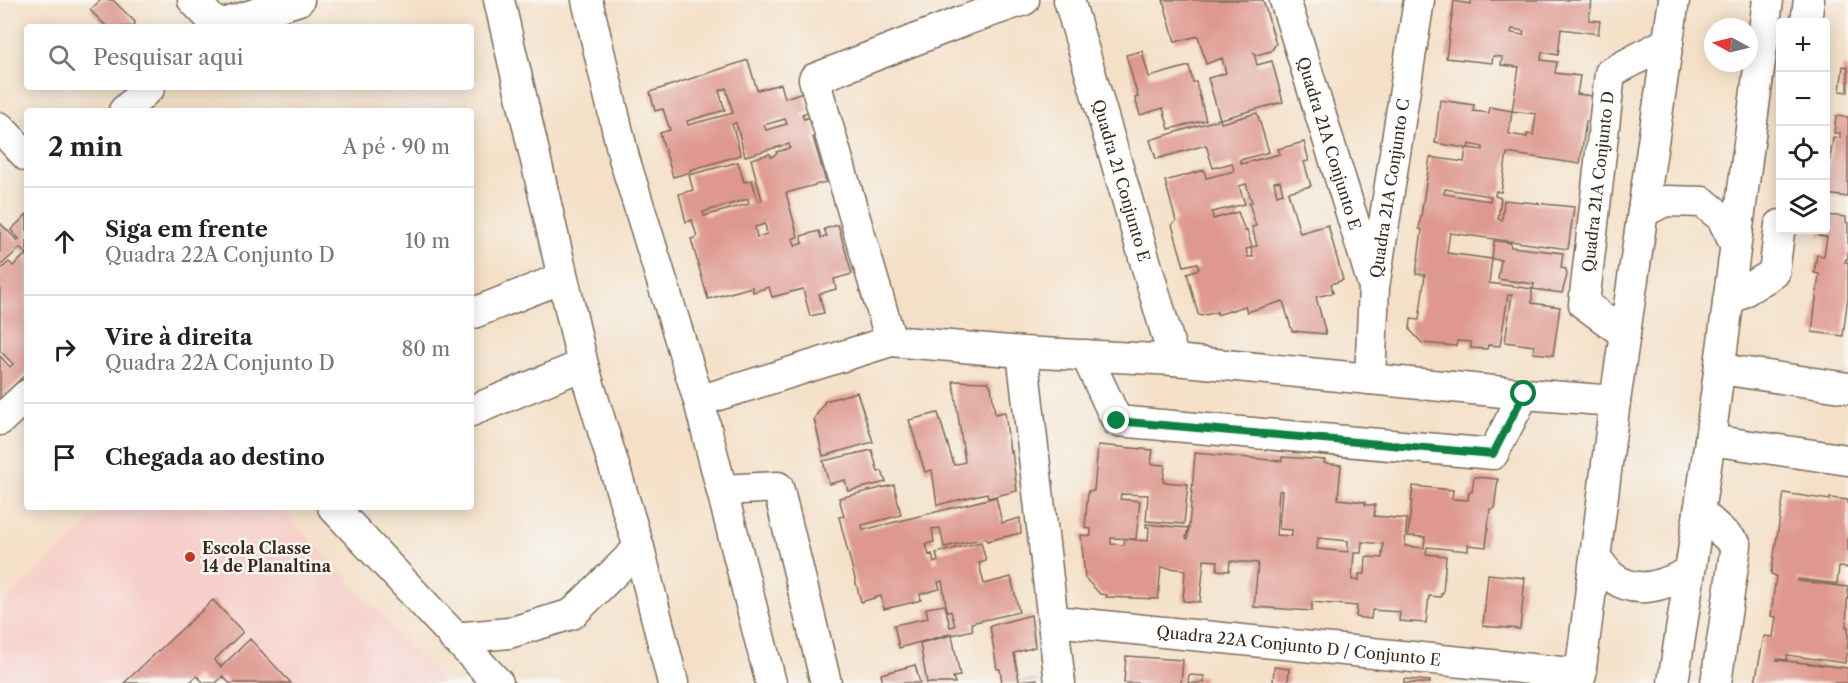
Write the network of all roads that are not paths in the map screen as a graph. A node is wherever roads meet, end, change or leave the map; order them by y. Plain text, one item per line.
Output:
1 (193, 0) edge
2 (299, 0) edge
3 (499, 0) edge
4 (587, 0) edge
5 (1024, 0) edge
6 (1069, 0) edge
7 (1285, 0) edge
8 (1419, 0) edge
9 (1674, 0) edge
10 (1768, 0) edge
11 (1809, 0) edge
12 (961, 10) edge
13 (1807, 18) edge
14 (213, 24) edge
15 (221, 24) edge
16 (1668, 42) junction
17 (147, 90) edge
18 (127, 108) edge
19 (1643, 212) junction
20 (1779, 234) edge
21 (1735, 244) junction
22 (562, 278) junction
23 (1374, 287) junction
24 (1728, 302) junction
25 (474, 313) edge
26 (1625, 334) junction
27 (891, 341) junction
28 (1022, 352) junction
29 (1086, 355) junction
30 (1174, 360) junction
31 (583, 365) junction
32 (1720, 369) junction
33 (1370, 379) junction
34 (1848, 387) edge
35 (1524, 394) junction
36 (24, 398) edge
37 (699, 401) junction
38 (1615, 401) junction
39 (474, 410) edge
40 (0, 420) edge
41 (1710, 440) junction
42 (1848, 459) edge
43 (722, 490) junction
44 (336, 510) edge
45 (1699, 511) junction
46 (639, 548) junction
47 (1596, 558) junction
48 (1689, 572) junction
49 (1054, 621) junction
50 (454, 638) junction
51 (1580, 679) edge
52 (498, 683) edge
53 (673, 683) edge
54 (771, 683) edge
55 (826, 683) edge
56 (1060, 683) edge
57 (1673, 683) edge
58 (1716, 683) edge

1 - 14 street
2 - 15 street
3 - 22 street
4 - 37 street
5 - 12 street
6 - 30 street, Quadra 21 Conjunto E
7 - 23 street, Quadra 21A Conjunto E
8 - 23 street, Quadra 21A Conjunto C
9 - 16 street
10 - 21 street
11 - 13 street
12 - 27 street
16 - 19 street
16 - 26 street, Quadra 21A Conjunto D
17 - 18 street
19 - 21 street
19 - 26 street
20 - 24 street
21 - 24 street
22 - 25 street
22 - 31 street
23 - 33 street, Quadra 21A Conjunto C
24 - 32 street
26 - 38 street
27 - 28 street
27 - 37 street
28 - 29 street
28 - 49 street
29 - 30 street
29 - 35 street
30 - 33 street
31 - 39 street
31 - 46 street
32 - 34 street
32 - 41 street
33 - 35 street
35 - 38 street
36 - 40 street
37 - 43 street
38 - 47 street
41 - 42 street
41 - 45 street
43 - 54 street
43 - 55 street
44 - 50 street
45 - 48 street
45 - 58 street
46 - 50 street
46 - 53 street
47 - 48 street
47 - 51 street
48 - 57 street
49 - 51 street, Quadra 22A Conjunto D / Conjunto E
49 - 56 street
50 - 52 street

